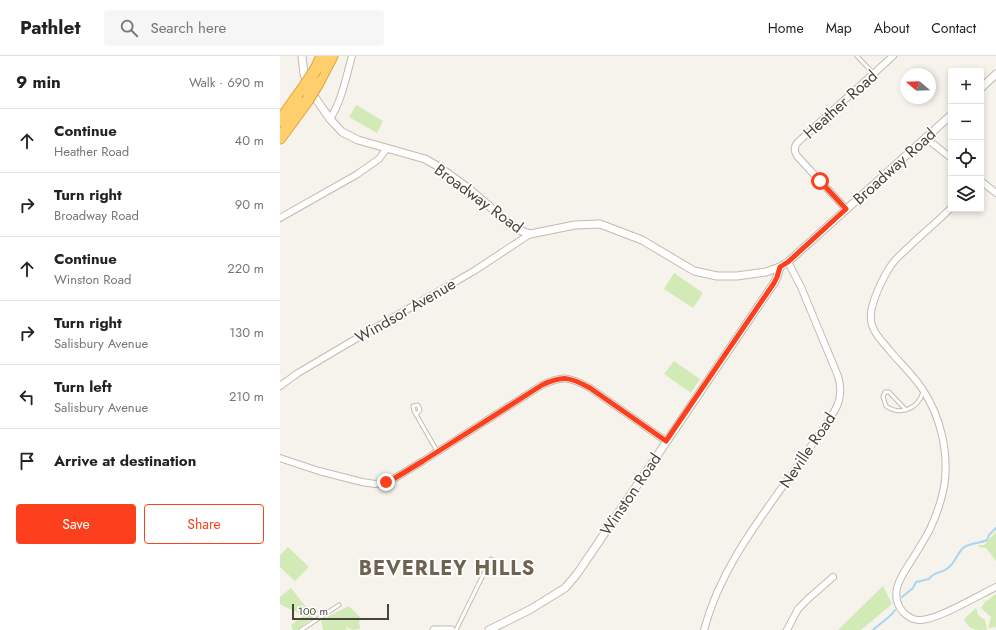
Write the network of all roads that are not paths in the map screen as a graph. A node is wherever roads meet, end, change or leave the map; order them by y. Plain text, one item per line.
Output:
1 (302, 56) edge
2 (322, 56) edge
3 (332, 56) edge
4 (352, 56) edge
5 (857, 56) edge
6 (893, 56) edge
7 (874, 74) junction
8 (996, 74) edge
9 (984, 85) edge
10 (948, 118) edge
11 (330, 119) junction
12 (280, 121) edge
13 (280, 138) edge
14 (926, 138) junction
15 (387, 148) junction
16 (948, 156) edge
17 (984, 183) edge
18 (996, 193) edge
19 (846, 209) junction
20 (948, 211) edge
21 (280, 218) edge
22 (530, 234) junction
23 (788, 262) junction
24 (780, 267) junction
25 (280, 386) edge
26 (923, 390) junction
27 (906, 410) junction
28 (416, 415) dead end
29 (666, 441) junction
30 (437, 451) junction
31 (280, 458) edge
32 (491, 559) dead end
33 (834, 577) dead end
34 (996, 586) edge
35 (339, 605) dead end
36 (301, 630) edge
37 (434, 630) edge
38 (451, 630) edge
39 (456, 630) edge
40 (489, 630) edge
41 (704, 630) edge
42 (788, 630) edge

1 - 11 street, Broadway Road
2 - 12 highway, bridge
3 - 13 highway, bridge
4 - 11 street
5 - 7 lane
6 - 7 street, Heather Road
7 - 19 street, Heather Road
8 - 9 street
10 - 14 street, Broadway Road
11 - 15 street, Broadway Road
14 - 16 street
14 - 19 street, Broadway Road
15 - 21 street
15 - 22 street, Broadway Road
17 - 18 street
19 - 23 street, Broadway Road
20 - 26 street
22 - 24 street, Broadway Road
22 - 25 street, Windsor Avenue
23 - 24 street, Broadway Road
23 - 41 street, Neville Road
24 - 29 street, Winston Road
26 - 27 lane
26 - 34 street
27 - 27 lane
28 - 30 lane
29 - 30 street
29 - 40 street, Winston Road
30 - 31 street
32 - 39 lane
33 - 42 street
35 - 36 lane
37 - 38 street

